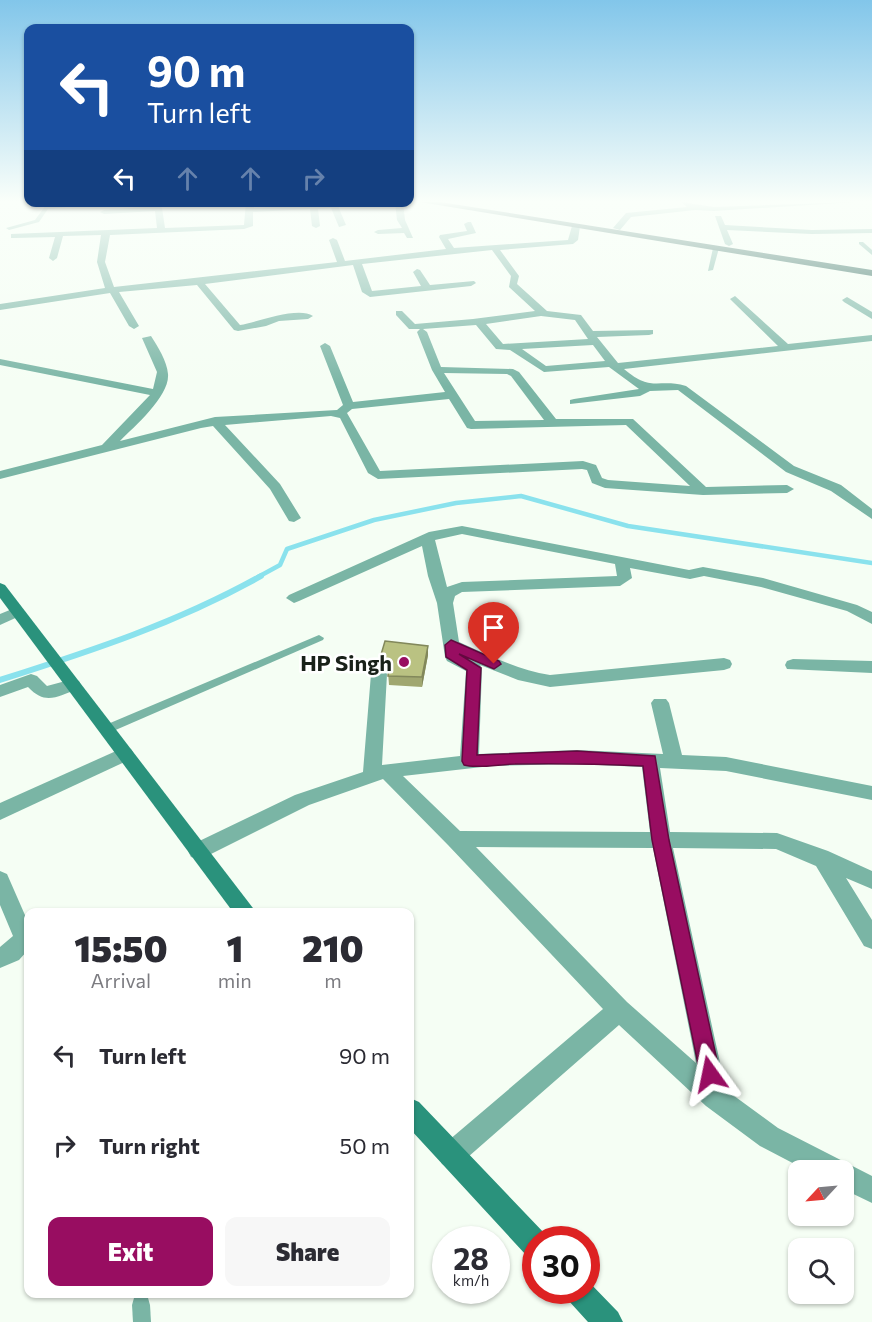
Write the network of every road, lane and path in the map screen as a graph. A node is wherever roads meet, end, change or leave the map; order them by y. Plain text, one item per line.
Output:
1 (102, 264) edge
2 (342, 264) edge
3 (358, 264) edge
4 (506, 264) edge
5 (712, 264) edge
6 (814, 264) edge
7 (851, 264) edge
8 (872, 267) edge
9 (710, 270) dead end
10 (417, 272) dead end
11 (872, 273) edge
12 (199, 282) junction
13 (471, 283) dead end
14 (427, 288) junction
15 (112, 290) junction
16 (0, 294) edge
17 (735, 299) dead end
18 (847, 300) dead end
19 (2, 307) edge
20 (399, 313) dead end
21 (542, 313) junction
22 (308, 316) dead end
23 (872, 316) edge
24 (475, 322) junction
25 (134, 326) dead end
26 (422, 332) dead end
27 (649, 332) dead end
28 (147, 338) dead end
29 (593, 338) junction
30 (872, 338) edge
31 (325, 346) dead end
32 (513, 347) junction
33 (786, 348) junction
34 (0, 362) edge
35 (613, 366) junction
36 (437, 370) junction
37 (648, 388) junction
38 (157, 393) junction
39 (451, 395) junction
40 (574, 402) dead end
41 (345, 410) junction
42 (215, 421) junction
43 (552, 422) junction
44 (108, 447) junction
45 (0, 475) edge
46 (787, 489) dead end
47 (703, 491) junction
48 (872, 514) edge
49 (294, 518) dead end
50 (428, 538) junction
51 (621, 561) junction
52 (0, 588) edge
53 (294, 598) dead end
54 (445, 603) junction
55 (22, 618) junction
56 (872, 619) edge
57 (0, 620) edge
58 (319, 638) dead end
59 (451, 645) junction
60 (724, 664) dead end
61 (793, 665) dead end
62 (872, 667) edge
63 (379, 674) dead end
64 (72, 683) junction
65 (0, 691) edge
66 (660, 703) dead end
67 (107, 729) junction
68 (125, 754) junction
69 (650, 760) junction
70 (469, 761) junction
71 (674, 762) junction
72 (379, 773) junction
73 (872, 793) edge
74 (0, 812) edge
75 (455, 839) junction
76 (661, 840) junction
77 (198, 851) junction
78 (821, 857) junction
79 (872, 879) edge
80 (0, 880) edge
81 (242, 908) edge
82 (872, 939) edge
83 (0, 958) edge
84 (619, 1010) junction
85 (715, 1097) junction
86 (414, 1115) edge
87 (451, 1155) junction
88 (814, 1160) edge
89 (854, 1181) edge
90 (872, 1190) edge
91 (522, 1230) edge
92 (591, 1304) edge
93 (608, 1322) edge

1 - 15 street
2 - 12 street
3 - 14 street
4 - 21 street
5 - 9 lane
6 - 11 highway
7 - 8 highway
10 - 14 street
12 - 15 street
12 - 22 street
13 - 14 street
15 - 19 street
15 - 25 street
16 - 19 street
17 - 33 street
18 - 23 street
20 - 24 street
21 - 24 street
21 - 29 street
24 - 32 street
26 - 36 street
27 - 29 street
28 - 38 street
29 - 32 street
29 - 35 street
30 - 33 street
31 - 41 street
32 - 35 street
33 - 35 street
34 - 38 street
35 - 37 street
36 - 39 street
36 - 43 street
37 - 40 street
37 - 48 street
38 - 44 street
39 - 41 street
39 - 43 street
41 - 42 street
41 - 47 street
42 - 44 street
42 - 49 street
43 - 47 street
44 - 45 street
46 - 47 street
50 - 51 street
50 - 53 street
50 - 54 street
51 - 54 street
51 - 56 street
52 - 55 main road
54 - 59 street
55 - 57 street
55 - 64 main road
58 - 67 lane
59 - 60 street
59 - 70 street
61 - 62 street
63 - 72 street
64 - 65 street
64 - 67 main road
66 - 71 street
67 - 68 main road
68 - 74 street
68 - 77 main road
69 - 70 street
69 - 71 street
69 - 76 street
70 - 72 street
71 - 73 street
72 - 75 street
72 - 77 street
75 - 76 street
75 - 84 street
76 - 78 street
76 - 85 street
77 - 81 main road
78 - 79 street
78 - 82 street
80 - 83 street
84 - 85 street
84 - 87 street
85 - 88 street
86 - 87 main road
87 - 91 main road
89 - 90 street
92 - 93 main road

